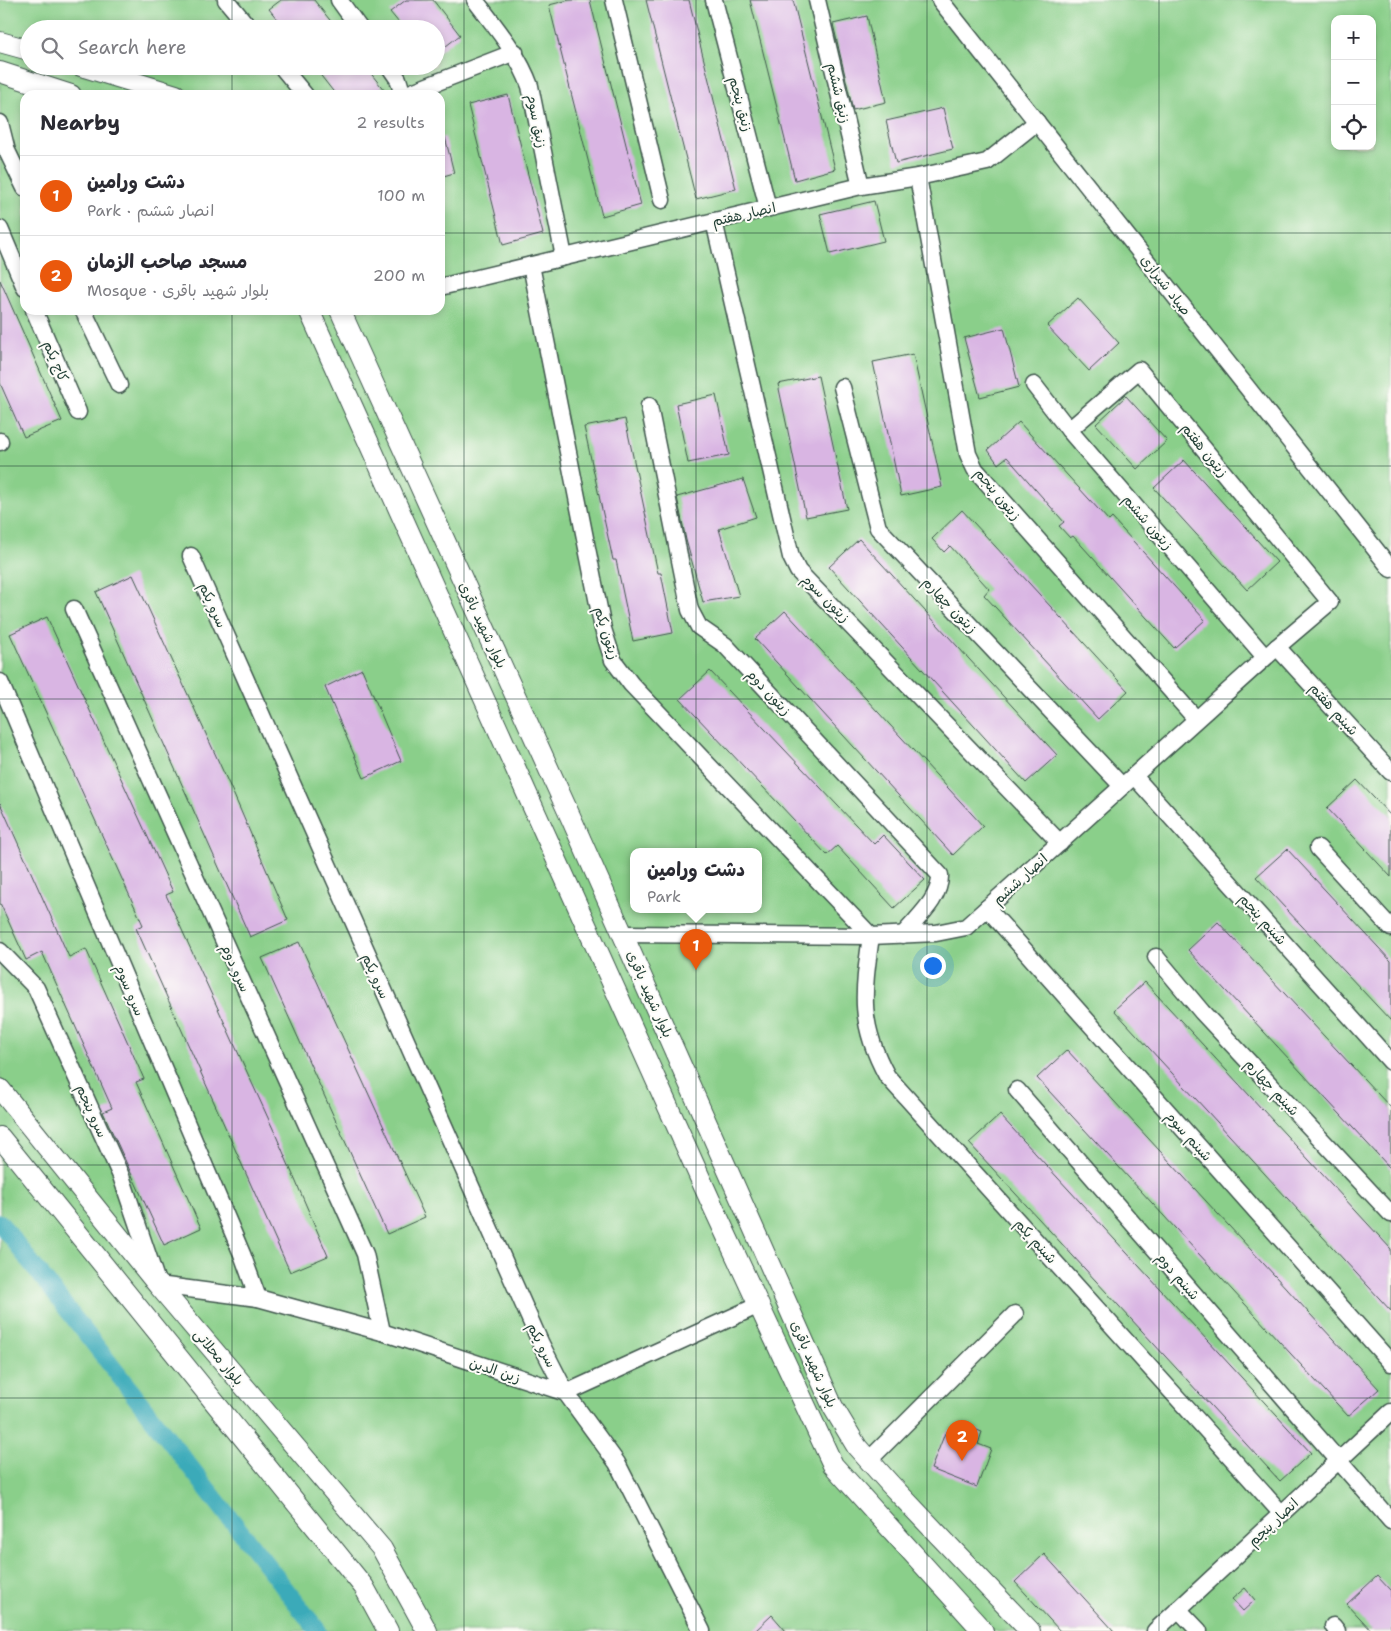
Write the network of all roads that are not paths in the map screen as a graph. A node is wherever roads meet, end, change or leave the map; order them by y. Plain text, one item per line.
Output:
1 (226, 0) edge
2 (339, 0) edge
3 (475, 0) edge
4 (614, 0) edge
5 (714, 0) edge
6 (817, 0) edge
7 (940, 0) edge
8 (243, 20) edge
9 (353, 20) edge
10 (0, 42) edge
11 (20, 48) edge
12 (515, 52) junction
13 (0, 72) edge
14 (110, 75) edge
15 (288, 75) edge
16 (395, 75) edge
17 (56, 90) edge
18 (160, 90) edge
19 (301, 90) edge
20 (401, 90) edge
21 (416, 90) edge
22 (1037, 122) junction
23 (0, 124) edge
24 (918, 177) junction
25 (20, 178) edge
26 (861, 186) junction
27 (662, 200) dead end
28 (768, 208) junction
29 (714, 221) junction
30 (0, 230) edge
31 (564, 257) junction
32 (531, 265) junction
33 (20, 276) edge
34 (445, 286) edge
35 (36, 315) edge
36 (85, 315) edge
37 (311, 315) edge
38 (342, 315) edge
39 (119, 385) dead end
40 (1034, 385) dead end
41 (842, 388) dead end
42 (648, 406) dead end
43 (78, 412) dead end
44 (1069, 430) junction
45 (192, 556) dead end
46 (1391, 569) edge
47 (1330, 602) joint
48 (74, 609) dead end
49 (1271, 652) junction
50 (0, 682) edge
51 (1196, 720) junction
52 (1391, 772) edge
53 (1128, 781) junction
54 (1060, 843) junction
55 (1318, 848) dead end
56 (987, 908) junction
57 (1391, 928) edge
58 (623, 934) junction
59 (870, 936) junction
60 (903, 936) junction
61 (594, 944) junction
62 (0, 951) edge
63 (1156, 957) dead end
64 (1391, 1062) edge
65 (0, 1089) edge
66 (1017, 1090) dead end
67 (0, 1137) edge
68 (1391, 1214) edge
69 (158, 1285) junction
70 (258, 1298) junction
71 (759, 1305) junction
72 (136, 1306) junction
73 (1015, 1314) dead end
74 (382, 1332) junction
75 (1391, 1363) edge
76 (566, 1394) junction
77 (1391, 1412) edge
78 (869, 1460) junction
79 (1338, 1462) junction
80 (1282, 1514) junction
81 (1391, 1521) edge
82 (1178, 1609) junction
83 (388, 1631) edge
84 (427, 1631) edge
85 (702, 1631) edge
86 (984, 1631) edge
87 (1030, 1631) edge
88 (1155, 1631) edge
89 (1199, 1631) edge

1 - 8 street
2 - 9 street
3 - 12 street, زنبق سوم
4 - 27 street
5 - 28 street, زنبق پنجم
6 - 26 street, زنبق ششم
7 - 22 street, صیاد شیرازی
10 - 11 street
12 - 21 street
12 - 31 street, زنبق سوم
13 - 17 street
14 - 18 street
15 - 19 street
16 - 20 street
22 - 24 street, انصار هفتم
22 - 46 street, صیاد شیرازی
23 - 25 street
24 - 26 street, انصار هفتم
24 - 51 street, زیتون پنجم
26 - 28 street, انصار هفتم
28 - 29 street, انصار هفتم
29 - 31 street, انصار هفتم
29 - 54 street, زیتون سوم
30 - 33 street
31 - 32 street, انصار هفتم
32 - 34 street, انصار هفتم
32 - 59 street, زیتون یکم
35 - 43 street, کاج یکم
36 - 39 street
37 - 61 street, بلوار شهید باقری
38 - 58 street, بلوار شهید باقری
40 - 44 street, زیتون ششم
41 - 53 street, زیتون چهارم
42 - 60 street, زیتون دوم
44 - 47 street, زیتون هفتم
44 - 49 street, زیتون ششم
45 - 76 street, سرو یکم
47 - 49 street, انصار ششم
48 - 74 street, سرو دوم
49 - 51 street, انصار ششم
49 - 52 street, شبنم هفتم
50 - 70 street, سرو سوم
51 - 53 street, انصار ششم
53 - 54 street, انصار ششم
53 - 64 street, شبنم پنجم
54 - 56 street, انصار ششم
55 - 57 street
56 - 60 street, انصار ششم
56 - 75 street, شبنم سوم
58 - 59 street, انصار ششم
58 - 61 street
58 - 78 street, بلوار شهید باقری
59 - 60 street, انصار ششم
59 - 80 street, شبنم یکم
61 - 71 street, بلوار شهید باقری
62 - 69 street, سرو پنجم
63 - 68 street, شبنم چهارم
65 - 69 street, بلوار محلاتی
66 - 79 street, شبنم دوم
67 - 72 street
69 - 70 street, زین الدین
69 - 72 street
69 - 84 street, بلوار محلاتی
70 - 74 street, زین الدین
71 - 76 street
71 - 86 street, بلوار شهید باقری
72 - 83 street
73 - 78 street
74 - 76 street, زین الدین
76 - 85 street
77 - 79 street, انصار پنجم
78 - 87 street, بلوار شهید باقری
79 - 80 street, انصار پنجم
79 - 81 street, شبنم دوم
80 - 82 street, انصار پنجم
82 - 88 street, انصار پنجم
82 - 89 street

